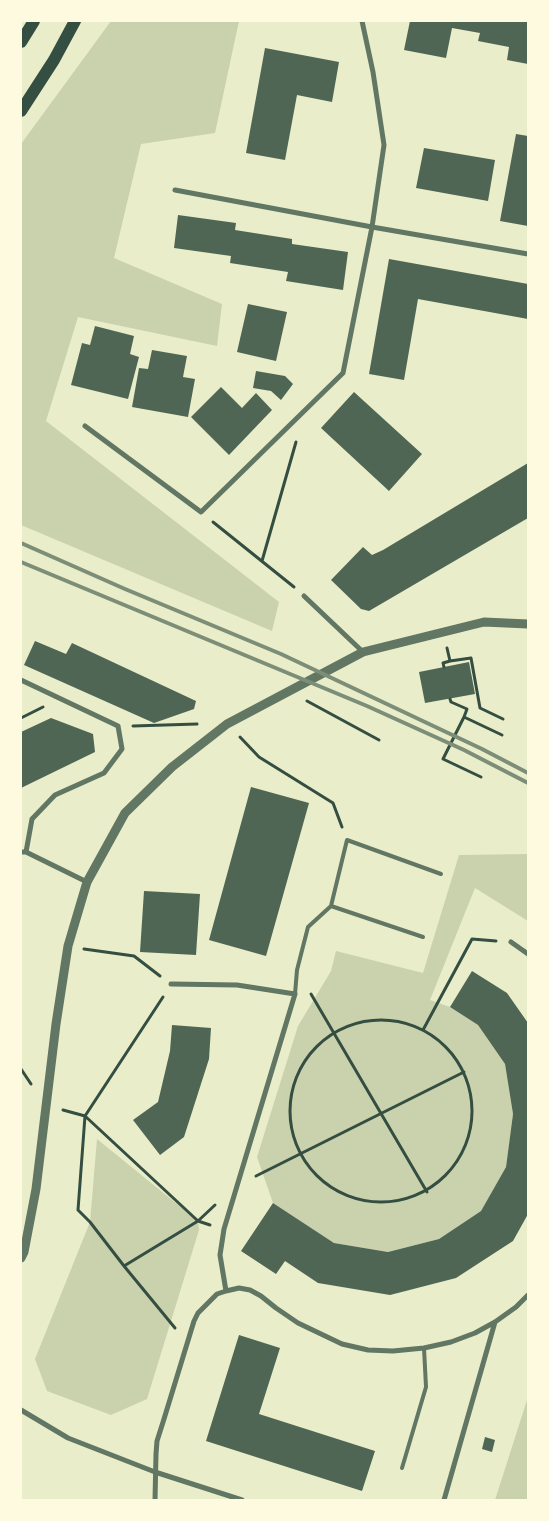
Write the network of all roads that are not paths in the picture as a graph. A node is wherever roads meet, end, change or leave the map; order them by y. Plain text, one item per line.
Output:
1 (34, 21) edge
2 (75, 21) edge
3 (85, 21) edge
4 (362, 21) edge
5 (21, 42) edge
6 (54, 60) junction
7 (21, 111) edge
8 (175, 190) dead end
9 (372, 227) junction
10 (528, 254) edge
11 (85, 426) dead end
12 (304, 596) road end
13 (528, 624) edge
14 (363, 652) junction
15 (21, 680) edge
16 (23, 852) edge
17 (441, 874) dead end
18 (87, 882) junction
19 (331, 906) junction
20 (423, 937) dead end
21 (511, 942) road end
22 (528, 954) edge
23 (171, 984) road end
24 (295, 994) junction
25 (22, 1254) edge
26 (226, 1290) junction
27 (528, 1296) edge
28 (495, 1322) junction
29 (424, 1348) junction
30 (21, 1410) edge
31 (402, 1468) dead end
32 (155, 1472) junction
33 (154, 1500) edge
34 (242, 1500) edge
35 (444, 1500) edge

1 - 5 main road
2 - 6 main road
3 - 6 main road
4 - 9 street
6 - 7 main road
8 - 9 street
9 - 10 street
9 - 11 street
12 - 14 street
13 - 14 street
14 - 18 street
15 - 16 street
16 - 18 street
17 - 19 lane
18 - 25 street
19 - 20 lane
19 - 24 lane
21 - 22 street
23 - 24 street
24 - 26 street
26 - 29 street
26 - 32 street
27 - 28 street
28 - 29 street
28 - 35 street
29 - 31 lane
30 - 32 street
32 - 33 street
32 - 34 street

